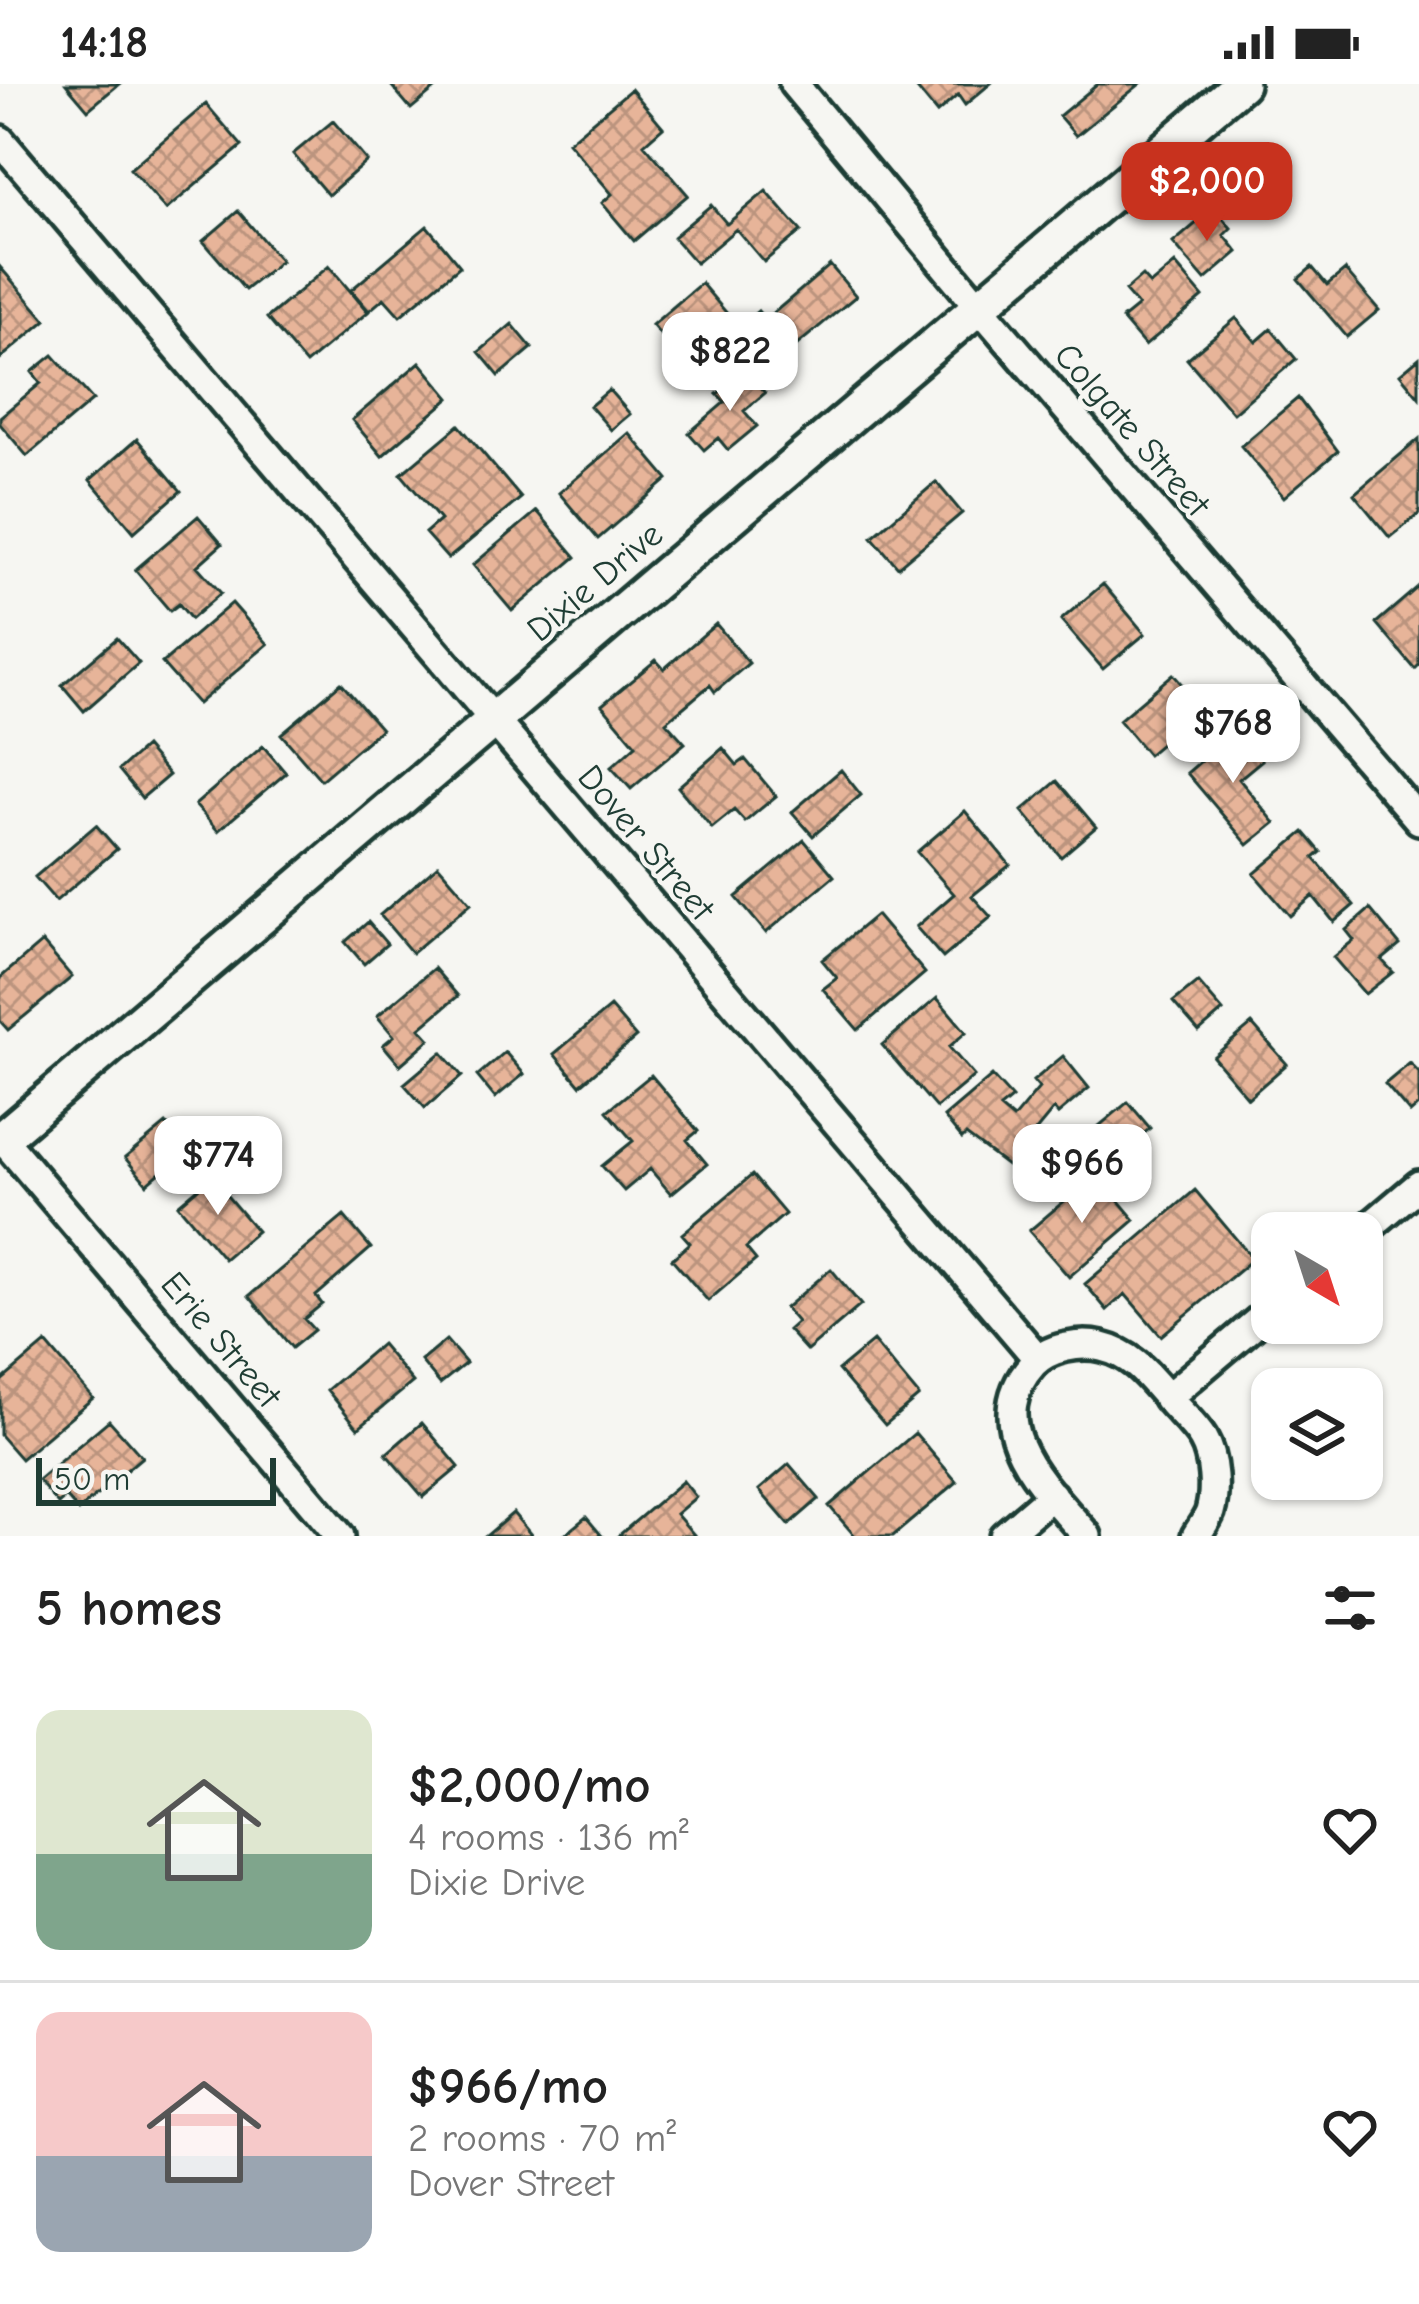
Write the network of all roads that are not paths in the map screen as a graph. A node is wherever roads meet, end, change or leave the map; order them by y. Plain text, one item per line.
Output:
1 (794, 84) edge
2 (1241, 84) edge
3 (0, 140) edge
4 (980, 308) junction
5 (493, 719) junction
6 (1419, 820) edge
7 (1, 1138) edge
8 (1419, 1185) edge
9 (1383, 1215) edge
10 (1251, 1328) edge
11 (1038, 1359) junction
12 (1167, 1398) junction
13 (1052, 1495) junction
14 (340, 1536) edge
15 (1004, 1536) edge
16 (1087, 1536) edge
17 (1196, 1536) edge

1 - 4 street, Colgate Street
2 - 4 street, Dixie Drive
3 - 5 street, Dover Street
4 - 5 street, Dixie Drive
4 - 6 street, Colgate Street
5 - 7 street, Dixie Drive
5 - 11 street, Dover Street
7 - 14 street, Erie Street
8 - 9 street
10 - 12 street
11 - 12 street
11 - 13 street
12 - 17 street
13 - 15 street
13 - 16 street

